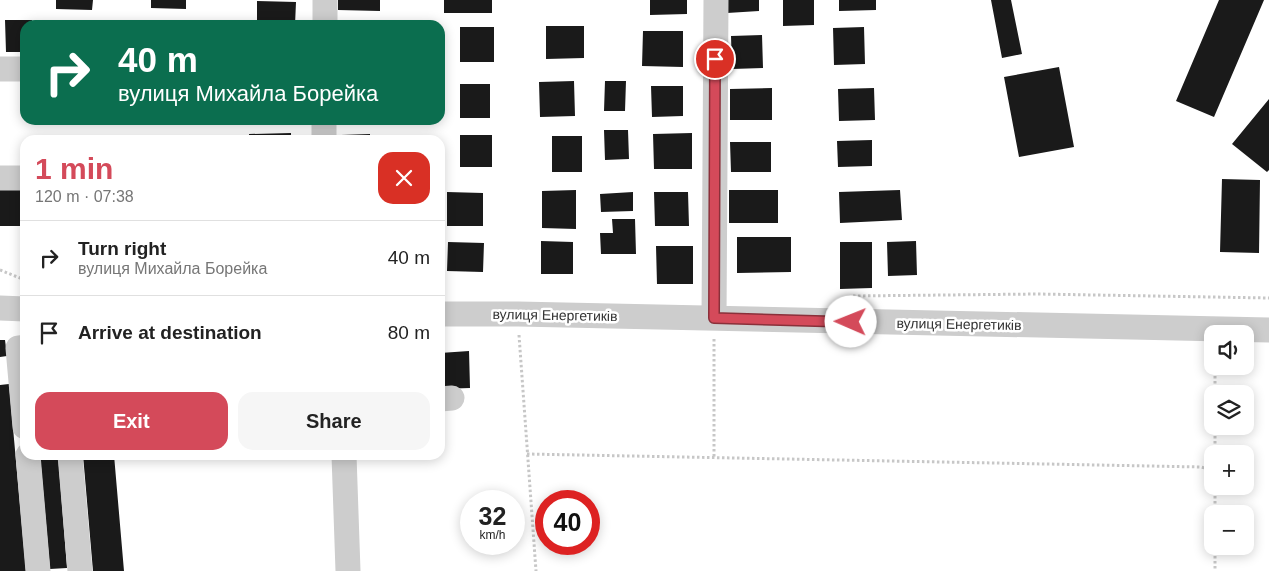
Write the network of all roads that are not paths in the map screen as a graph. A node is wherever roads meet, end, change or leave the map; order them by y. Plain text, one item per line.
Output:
1 (325, 0) edge
2 (716, 0) edge
3 (325, 20) edge
4 (0, 69) edge
5 (20, 69) edge
6 (0, 178) edge
7 (20, 178) edge
8 (0, 308) edge
9 (20, 309) edge
10 (445, 314) edge
11 (714, 318) junction
12 (1269, 330) edge
13 (20, 348) edge
14 (20, 371) edge
15 (28, 460) edge
16 (70, 460) edge
17 (344, 460) edge
18 (38, 571) edge
19 (80, 571) edge
20 (348, 571) edge

1 - 3 street
2 - 11 street
4 - 5 street
6 - 7 street
8 - 9 street
10 - 11 street, вулиця Енергетиків
11 - 12 street, вулиця Енергетиків
13 - 14 street
15 - 18 street
16 - 19 street
17 - 20 street

